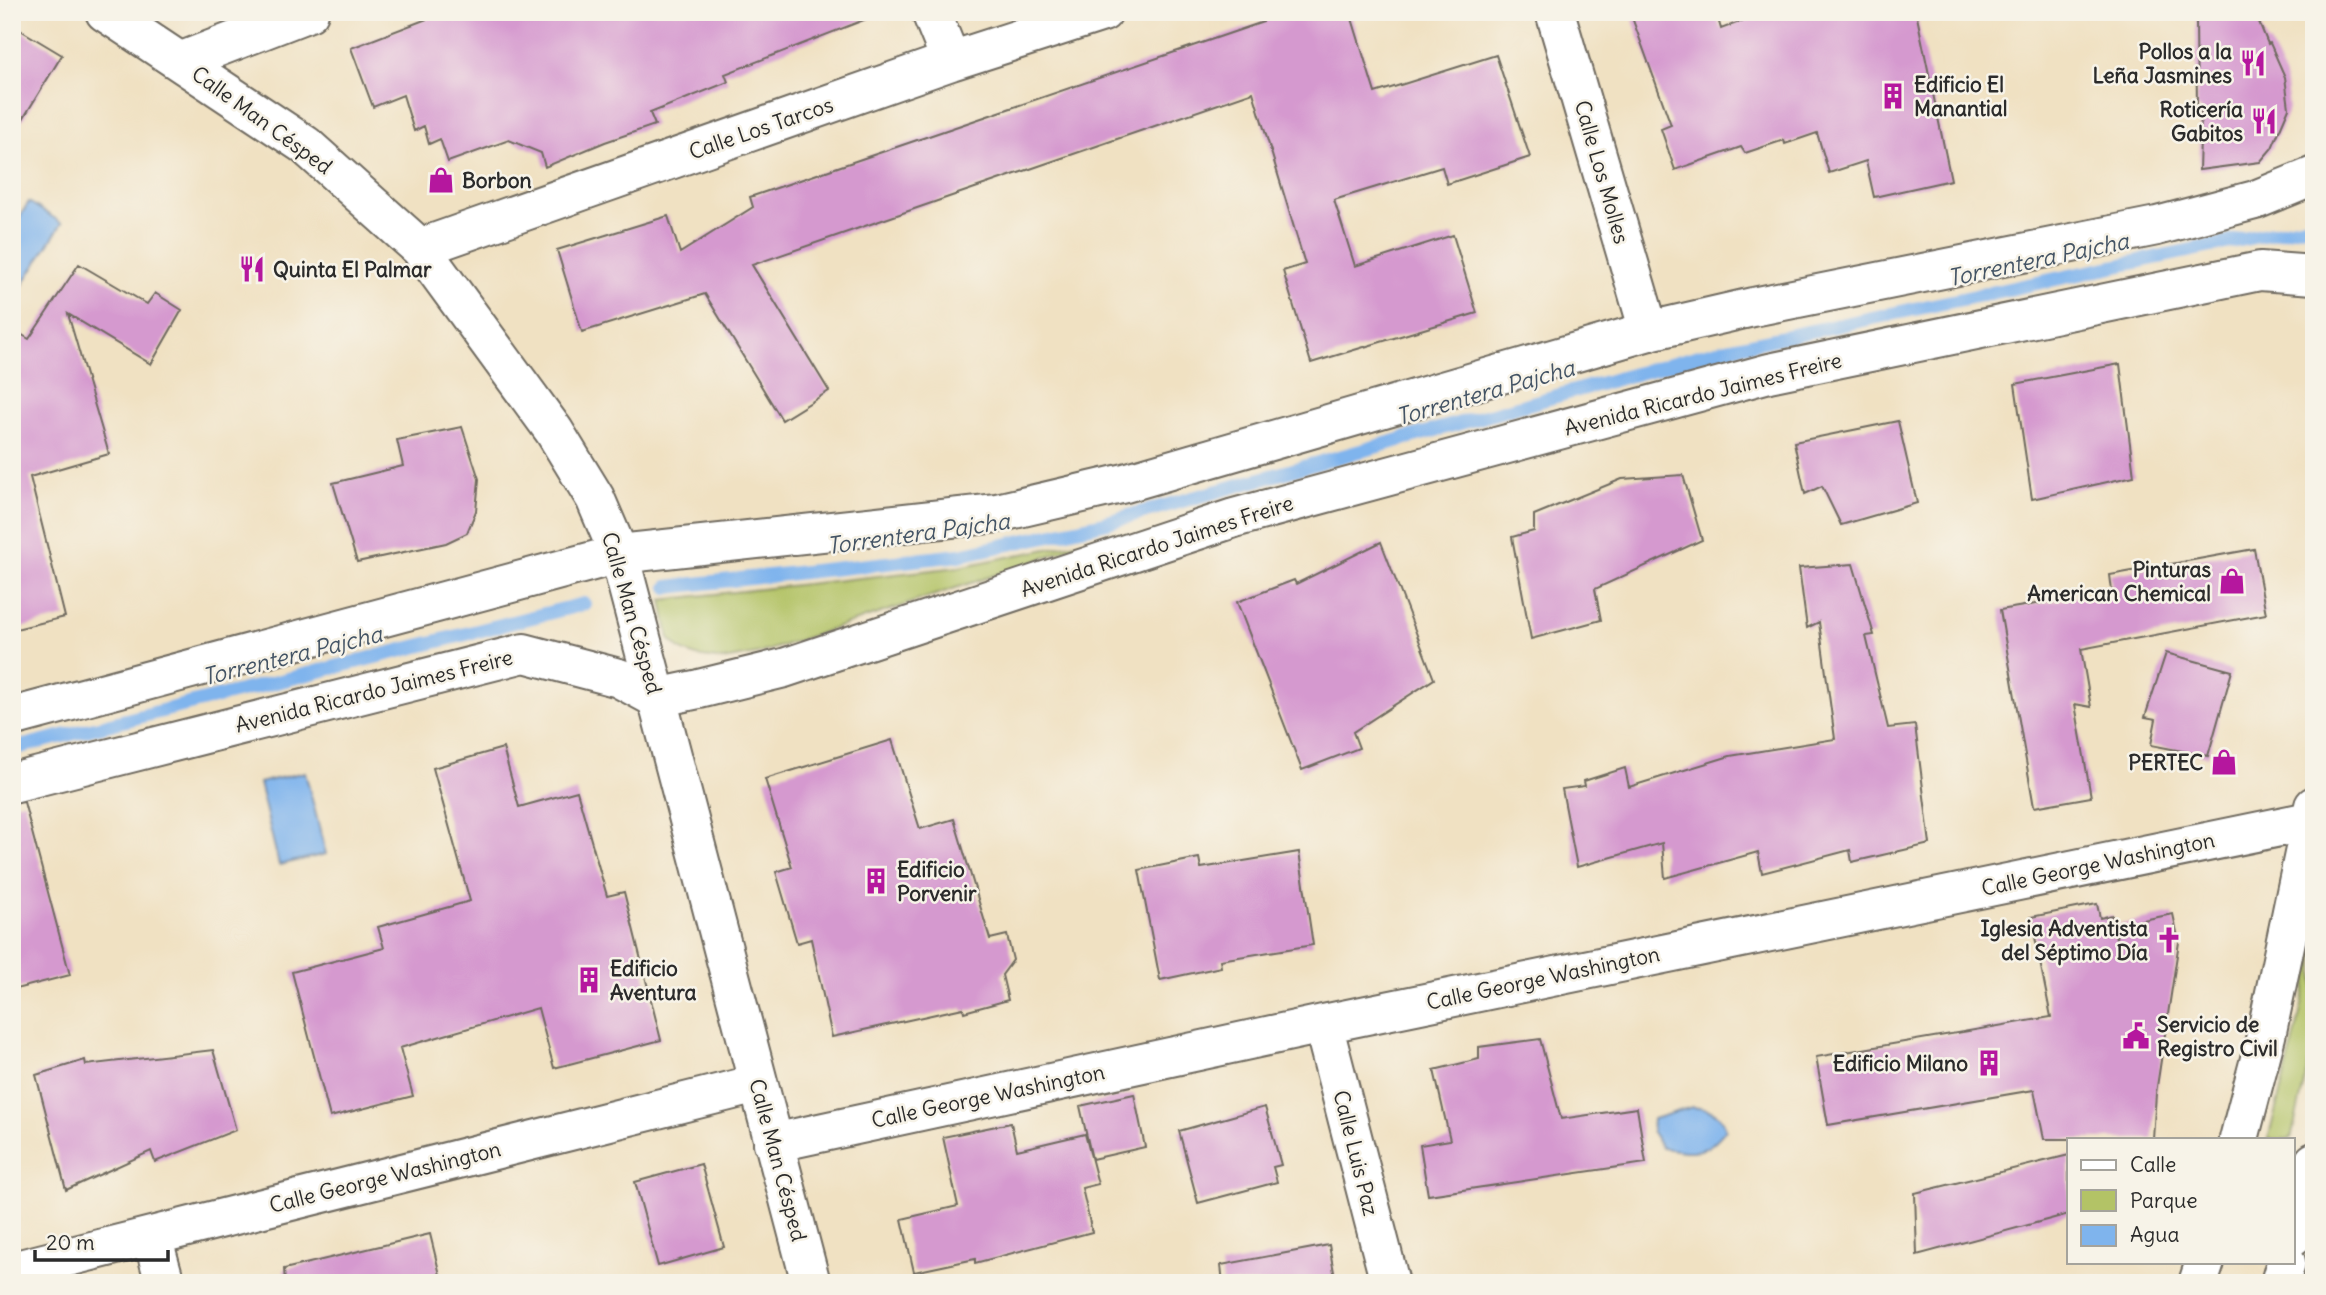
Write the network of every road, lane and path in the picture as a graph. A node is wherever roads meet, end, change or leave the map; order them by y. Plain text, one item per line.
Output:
1 (105, 12) edge
2 (309, 12) edge
3 (931, 12) edge
4 (1103, 12) edge
5 (1555, 12) edge
6 (181, 61) junction
7 (951, 61) junction
8 (2314, 176) edge
9 (420, 248) junction
10 (2314, 275) edge
11 (1649, 331) junction
12 (619, 554) junction
13 (656, 698) junction
14 (12, 717) edge
15 (12, 783) edge
16 (2313, 815) edge
17 (1323, 1024) junction
18 (757, 1084) junction
19 (2239, 1138) edge
20 (774, 1143) junction
21 (2314, 1162) edge
22 (2294, 1232) edge
23 (152, 1236) junction
24 (2204, 1264) edge
25 (2285, 1264) edge
26 (12, 1271) edge
27 (165, 1283) edge
28 (811, 1283) edge
29 (1390, 1283) edge
30 (2198, 1283) edge
31 (2280, 1283) edge

1 - 6 street, Calle Man Césped
2 - 6 street
3 - 7 street
4 - 7 street, Calle Los Tarcos
5 - 11 street, Calle Los Molles
6 - 9 street, Calle Man Césped
7 - 9 street, Calle Los Tarcos
8 - 11 street
9 - 12 street, Calle Man Césped
10 - 13 street, Avenida Ricardo Jaimes Freire
11 - 12 street
12 - 13 street, Calle Man Césped
12 - 14 street
13 - 15 street, Avenida Ricardo Jaimes Freire
13 - 18 street, Calle Man Césped
16 - 17 street, Calle George Washington
16 - 19 street
17 - 20 street, Calle George Washington
17 - 29 street, Calle Luis Paz
18 - 20 street, Calle Man Césped
18 - 23 street, Calle George Washington
20 - 28 street, Calle Man Césped
21 - 22 street
23 - 26 street, Calle George Washington
23 - 27 street
24 - 30 street
25 - 31 street

